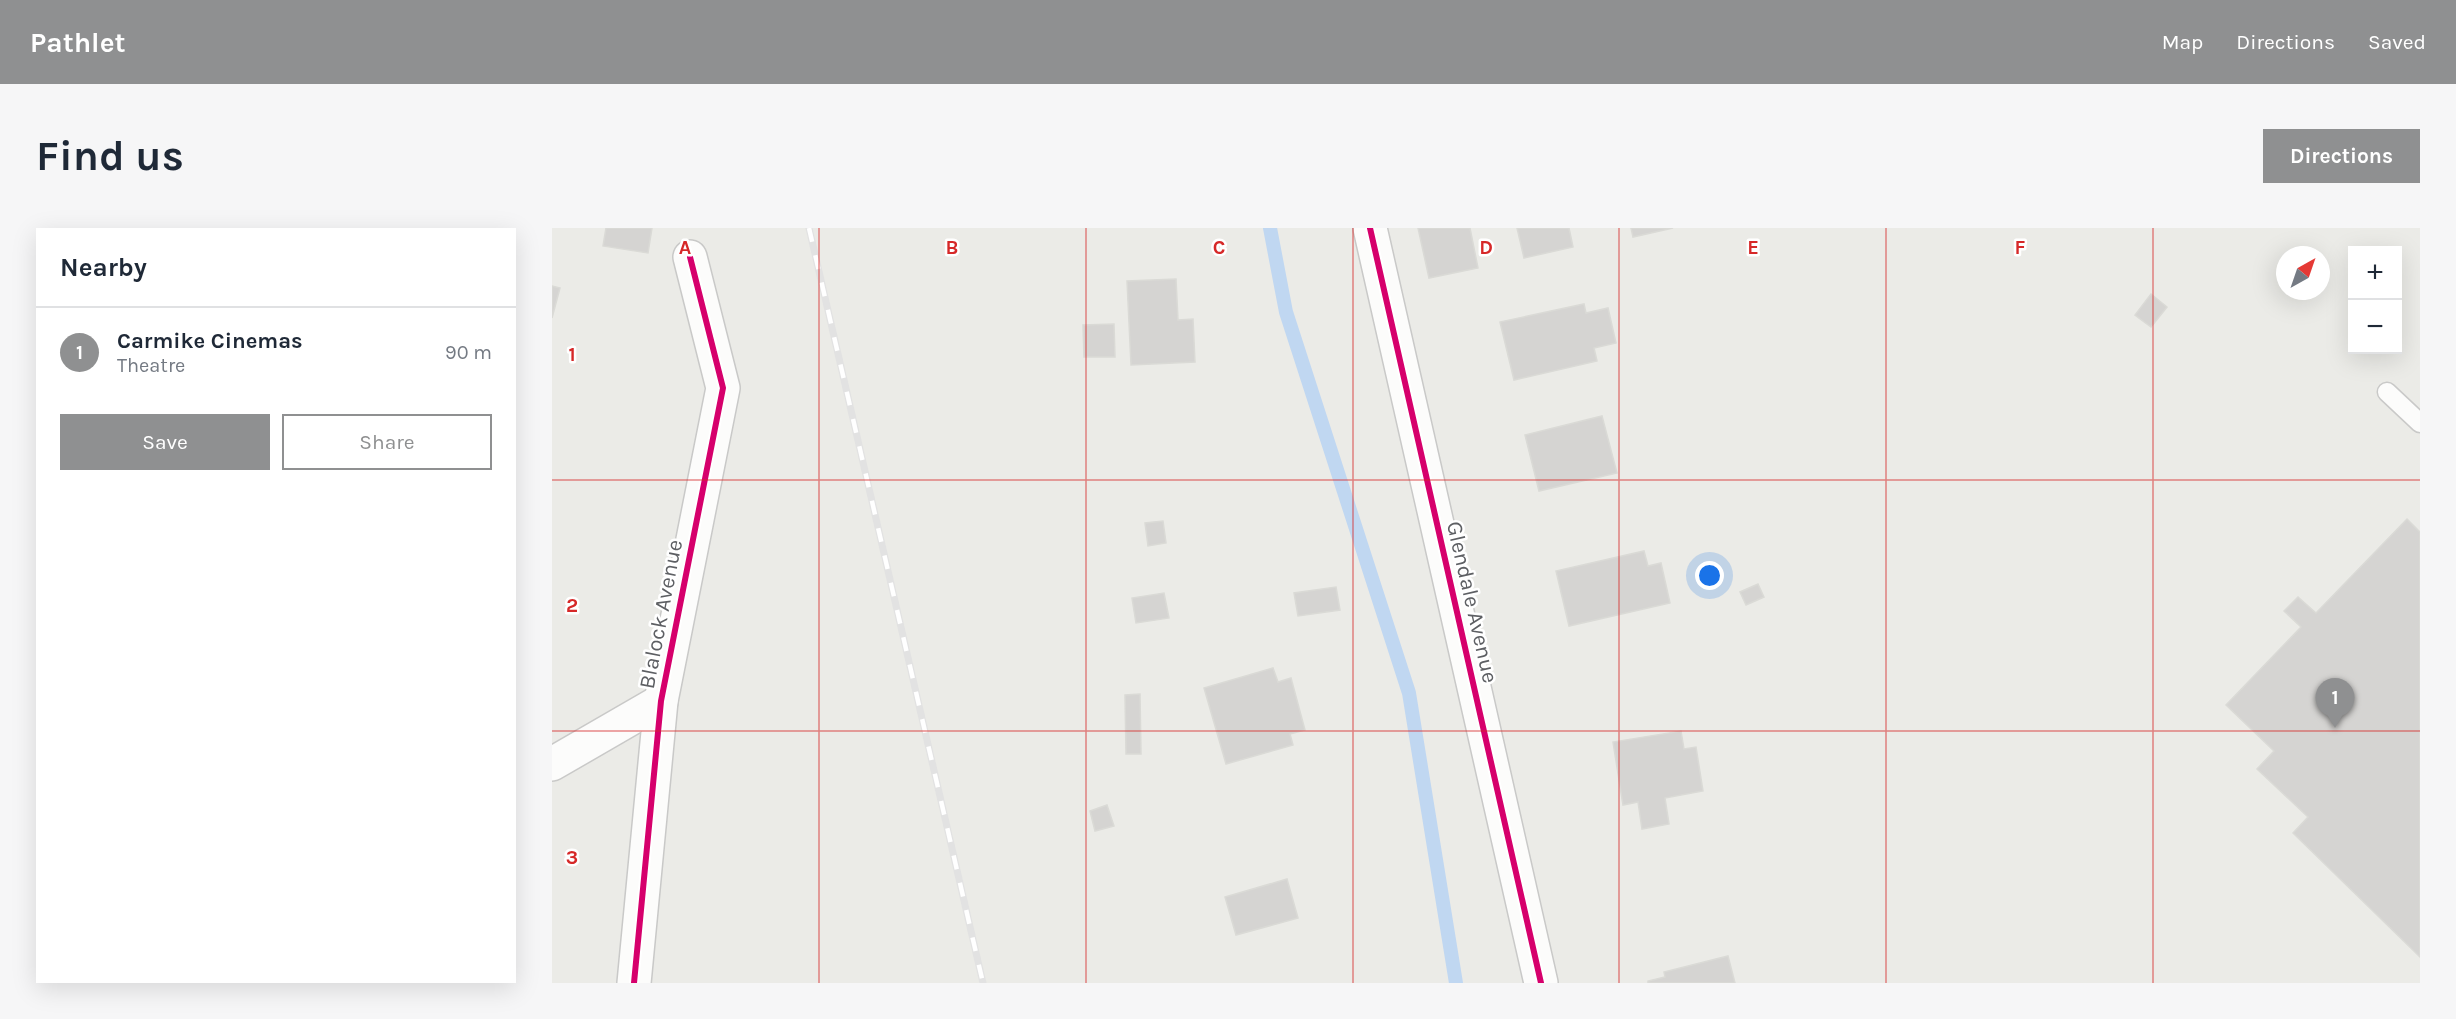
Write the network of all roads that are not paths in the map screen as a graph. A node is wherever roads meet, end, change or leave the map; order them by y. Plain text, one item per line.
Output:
1 (1370, 228) edge
2 (690, 257) dead end
3 (2387, 392) dead end
4 (2420, 423) edge
5 (661, 701) junction
6 (552, 764) edge
7 (634, 983) edge
8 (1541, 983) edge

1 - 8 street, Glendale Avenue
2 - 5 street, Blalock Avenue
3 - 4 lane
5 - 6 street
5 - 7 street, Blalock Avenue

